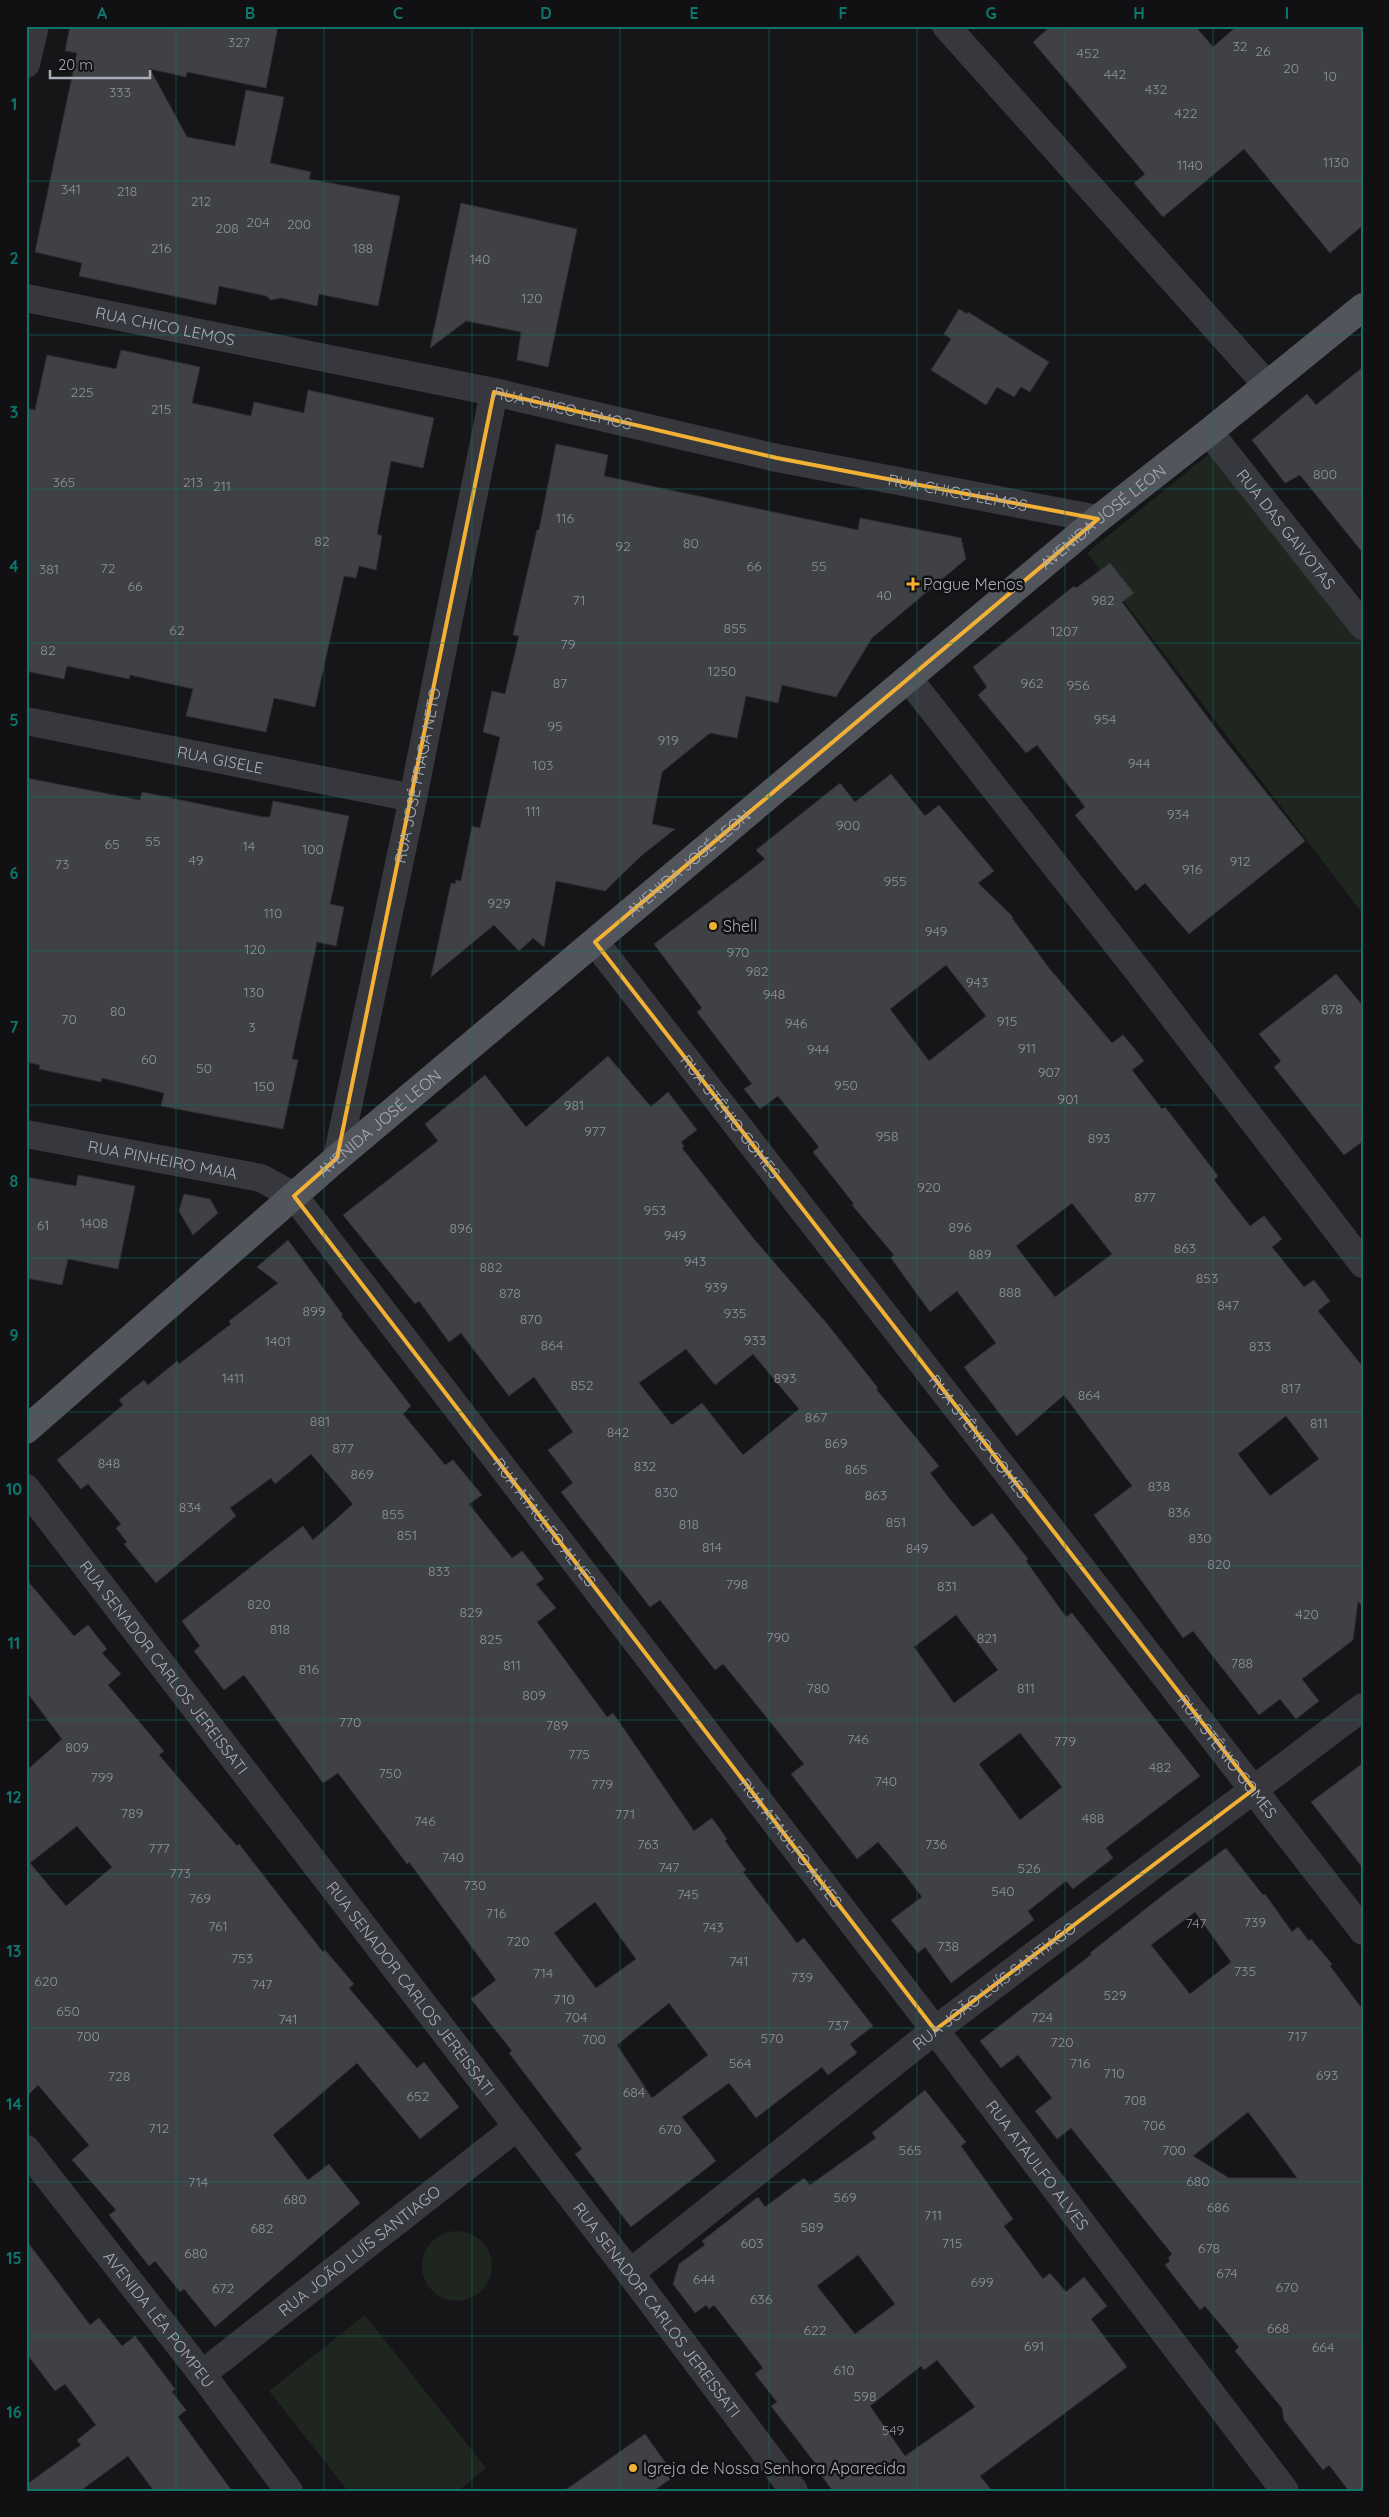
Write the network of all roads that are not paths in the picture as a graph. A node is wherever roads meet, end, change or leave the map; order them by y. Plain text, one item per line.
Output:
1 (35, 26) edge
2 (946, 26) edge
3 (26, 64) edge
4 (26, 298) edge
5 (1363, 307) edge
6 (1267, 385) junction
7 (494, 392) junction
8 (1209, 432) junction
9 (1098, 519) junction
10 (1363, 626) edge
11 (908, 678) junction
12 (26, 721) edge
13 (413, 798) junction
14 (595, 942) junction
15 (26, 1134) edge
16 (337, 1158) junction
17 (294, 1196) junction
18 (1363, 1264) edge
19 (26, 1430) edge
20 (26, 1488) edge
21 (1363, 1707) edge
22 (1254, 1789) junction
23 (1363, 1931) edge
24 (935, 2030) junction
25 (517, 2127) junction
26 (26, 2149) edge
27 (630, 2273) junction
28 (202, 2374) junction
29 (789, 2489) edge
30 (289, 2491) edge
31 (1285, 2491) edge

1 - 3 street
2 - 6 street
4 - 7 street, RUA CHICO LEMOS
5 - 6 main road, AVENIDA JOSÉ LEON
6 - 8 main road, AVENIDA JOSÉ LEON
7 - 9 street, RUA CHICO LEMOS
7 - 13 street, RUA JOSÉ FRAGA NETO
8 - 9 main road, AVENIDA JOSÉ LEON
8 - 10 street, RUA DAS GAIVOTAS
9 - 11 main road, AVENIDA JOSÉ LEON
11 - 14 main road, AVENIDA JOSÉ LEON
11 - 18 street
12 - 13 street, RUA GISELE
13 - 16 street, RUA JOSÉ FRAGA NETO
14 - 16 main road, AVENIDA JOSÉ LEON
14 - 22 street, RUA STÊNIO GOMES
15 - 17 street, RUA PINHEIRO MAIA
16 - 17 main road, AVENIDA JOSÉ LEON
17 - 19 main road, AVENIDA JOSÉ LEON
17 - 24 street, RUA ATAULFO ALVES
20 - 25 street, RUA SENADOR CARLOS JEREISSATI
21 - 22 street, RUA JOÃO LUÍS SANTIAGO
22 - 23 street, RUA STÊNIO GOMES
22 - 24 street, RUA JOÃO LUÍS SANTIAGO
24 - 27 street, RUA JOÃO LUÍS SANTIAGO
24 - 31 street, RUA ATAULFO ALVES
25 - 27 street, RUA SENADOR CARLOS JEREISSATI
25 - 28 street, RUA JOÃO LUÍS SANTIAGO
26 - 28 street, AVENIDA LÉA POMPEU
27 - 29 street, RUA SENADOR CARLOS JEREISSATI
28 - 30 street, AVENIDA LÉA POMPEU

